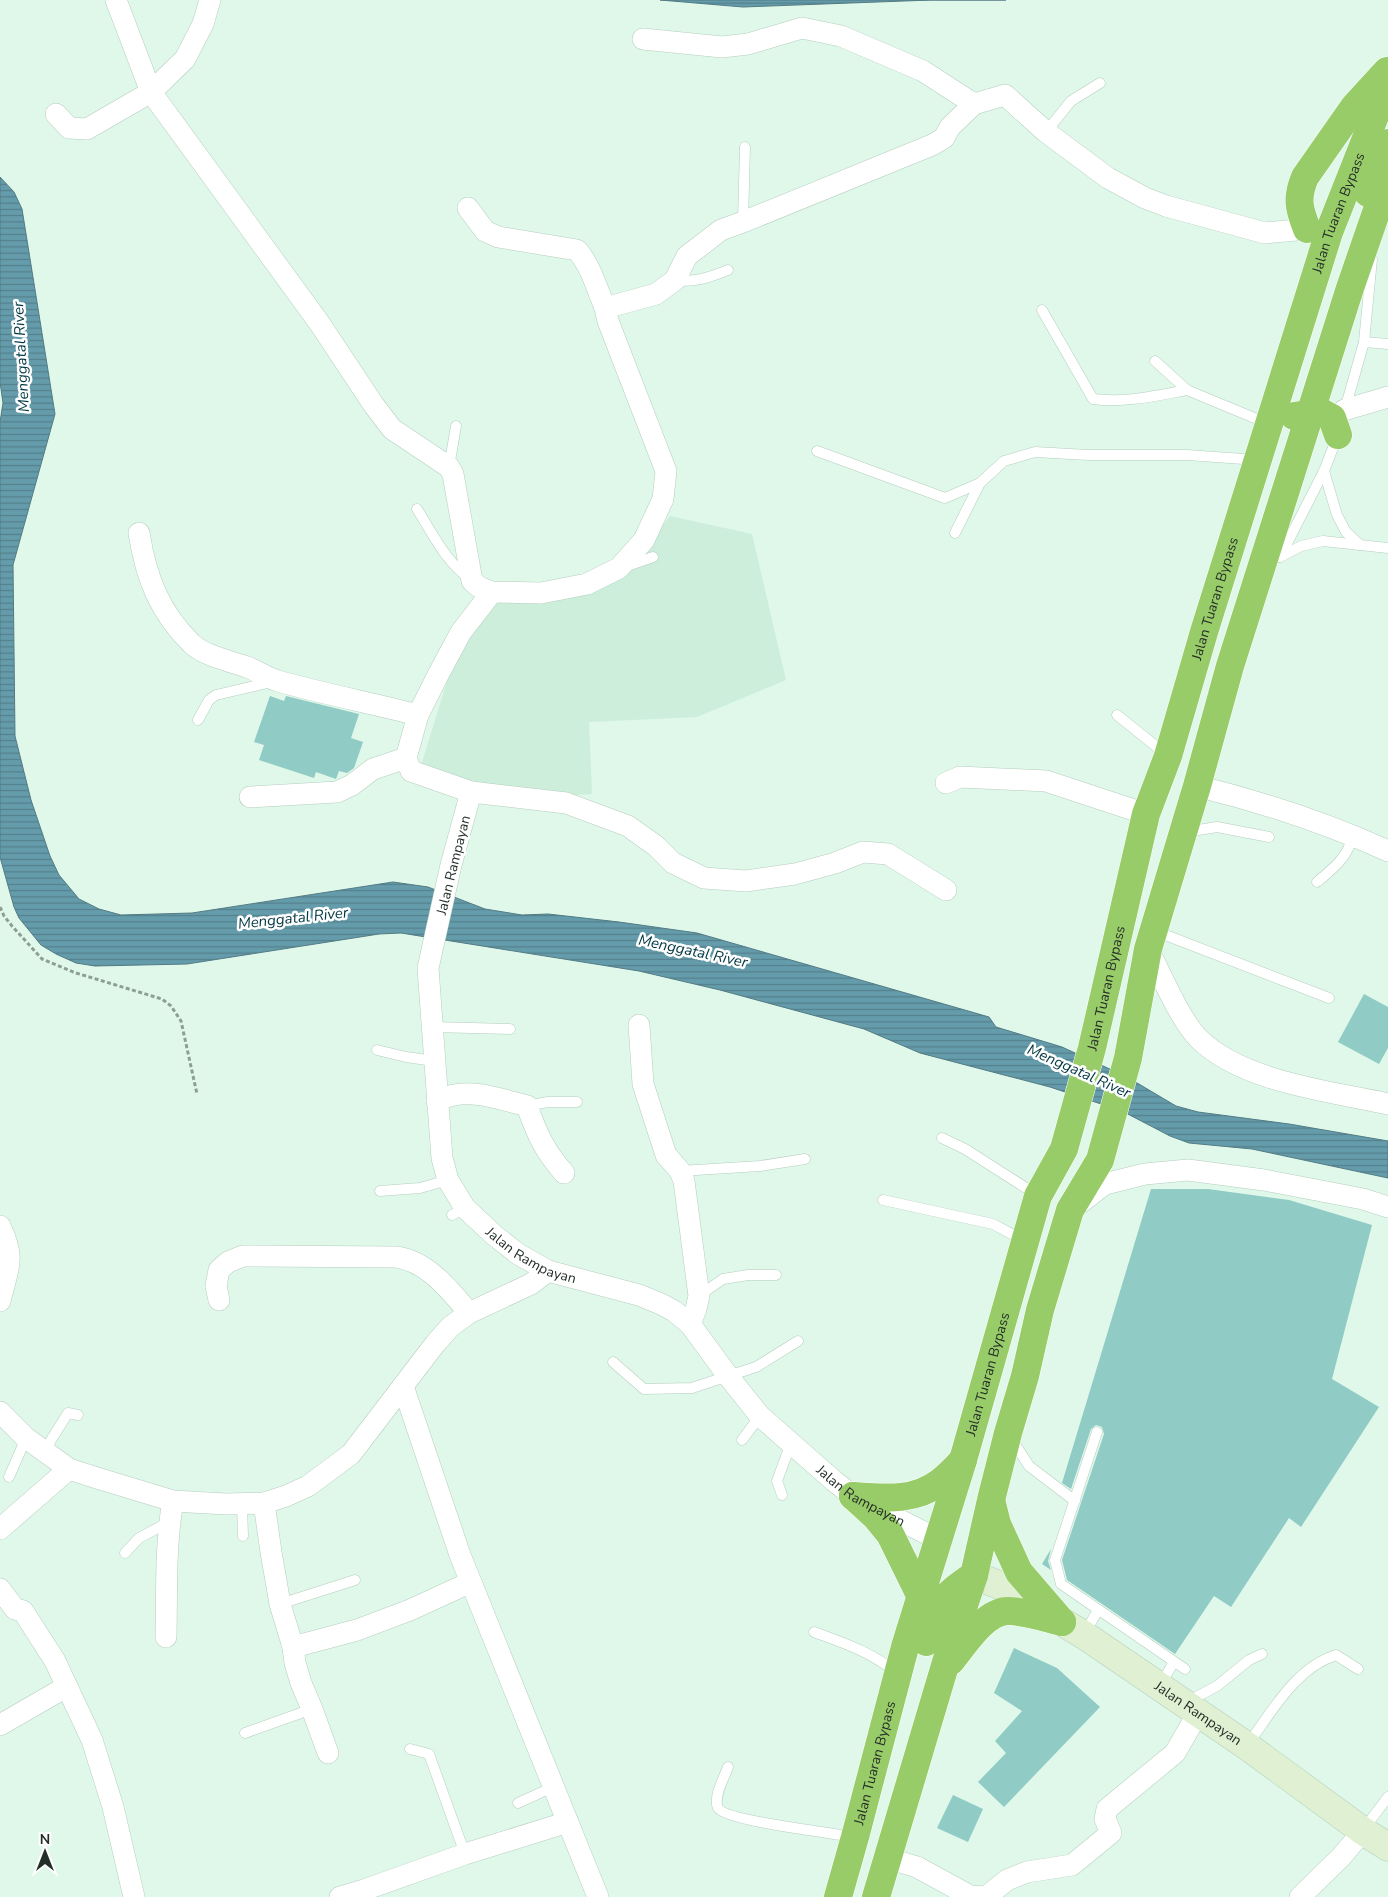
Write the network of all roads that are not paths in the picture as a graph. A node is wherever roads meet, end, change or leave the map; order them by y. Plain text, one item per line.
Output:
1 (116, 0) edge
2 (210, 0) edge
3 (643, 40) dead end
4 (1388, 70) edge
5 (1100, 83) dead end
6 (1388, 83) edge
7 (151, 92) junction
8 (974, 104) junction
9 (56, 114) dead end
10 (1046, 132) junction
11 (1388, 144) edge
12 (745, 147) dead end
13 (1388, 178) edge
14 (468, 208) dead end
15 (1372, 221) junction
16 (743, 222) junction
17 (1318, 231) junction
18 (728, 270) dead end
19 (675, 280) junction
20 (605, 308) junction
21 (1042, 310) dead end
22 (1364, 342) junction
23 (1388, 344) edge
24 (1155, 361) dead end
25 (1187, 390) junction
26 (1388, 397) edge
27 (1311, 412) junction
28 (1341, 423) junction
29 (456, 426) dead end
30 (1264, 443) junction
31 (817, 452) dead end
32 (449, 467) junction
33 (1324, 471) junction
34 (980, 483) junction
35 (417, 509) dead end
36 (139, 533) dead end
37 (955, 533) dead end
38 (1360, 545) junction
39 (1388, 548) edge
40 (652, 557) dead end
41 (1275, 565) junction
42 (619, 568) junction
43 (472, 581) junction
44 (492, 592) junction
45 (1246, 616) junction
46 (276, 681) junction
47 (418, 715) junction
48 (1117, 715) dead end
49 (198, 720) dead end
50 (1168, 756) junction
51 (406, 758) junction
52 (946, 783) dead end
53 (1197, 786) junction
54 (471, 792) junction
55 (250, 797) dead end
56 (1146, 814) junction
57 (1183, 832) junction
58 (1352, 835) junction
59 (1269, 837) dead end
60 (1388, 851) edge
61 (1317, 882) dead end
62 (946, 890) dead end
63 (1151, 940) junction
64 (1329, 998) dead end
65 (639, 1025) dead end
66 (432, 1027) junction
67 (510, 1029) dead end
68 (377, 1050) dead end
69 (434, 1061) junction
70 (437, 1101) junction
71 (577, 1102) dead end
72 (1388, 1104) edge
73 (527, 1106) junction
74 (942, 1138) dead end
75 (805, 1159) dead end
76 (680, 1171) junction
77 (564, 1173) dead end
78 (448, 1180) junction
79 (380, 1191) dead end
80 (1038, 1196) junction
81 (883, 1200) dead end
82 (1388, 1207) edge
83 (1070, 1210) junction
84 (0, 1226) edge
85 (1024, 1241) junction
86 (548, 1271) junction
87 (776, 1275) dead end
88 (699, 1296) junction
89 (219, 1300) dead end
90 (0, 1301) edge
91 (469, 1313) junction
92 (690, 1324) junction
93 (798, 1341) dead end
94 (613, 1362) dead end
95 (728, 1376) junction
96 (403, 1386) junction
97 (0, 1412) edge
98 (78, 1415) dead end
99 (760, 1416) junction
100 (1097, 1432) dead end
101 (1008, 1433) junction
102 (26, 1438) junction
103 (742, 1440) dead end
104 (791, 1443) junction
105 (46, 1452) junction
106 (963, 1460) junction
107 (69, 1469) junction
108 (9, 1478) dead end
109 (782, 1495) dead end
110 (853, 1496) junction
111 (174, 1500) junction
112 (990, 1500) junction
113 (1075, 1501) junction
114 (264, 1503) junction
115 (242, 1504) junction
116 (169, 1522) junction
117 (0, 1529) edge
118 (243, 1536) dead end
119 (940, 1540) junction
120 (125, 1553) dead end
121 (974, 1575) junction
122 (355, 1580) dead end
123 (471, 1582) junction
124 (0, 1589) edge
125 (921, 1597) junction
126 (280, 1604) junction
127 (1098, 1610) junction
128 (1073, 1628) junction
129 (814, 1632) dead end
130 (166, 1637) dead end
131 (293, 1647) junction
132 (1262, 1654) dead end
133 (1174, 1662) junction
134 (945, 1668) junction
135 (1185, 1669) dead end
136 (1358, 1669) dead end
137 (898, 1673) junction
138 (1160, 1686) junction
139 (66, 1687) junction
140 (312, 1708) junction
141 (1191, 1708) junction
142 (0, 1725) edge
143 (245, 1733) dead end
144 (1247, 1746) junction
145 (410, 1749) dead end
146 (328, 1753) dead end
147 (728, 1767) dead end
148 (553, 1787) junction
149 (1388, 1797) edge
150 (518, 1803) dead end
151 (568, 1822) junction
152 (1363, 1831) junction
153 (855, 1837) junction
154 (1388, 1847) edge
155 (465, 1854) junction
156 (888, 1858) junction
157 (364, 1894) edge
158 (134, 1897) edge
159 (340, 1897) edge
160 (598, 1897) edge
161 (838, 1897) edge
162 (850, 1897) edge
163 (876, 1897) edge
164 (1300, 1897) edge

1 - 7 street
2 - 7 street
3 - 8 street
4 - 17 highway
5 - 10 lane
6 - 17 highway, Jalan Tuaran Bypass
7 - 9 street
7 - 32 street
8 - 10 street
8 - 16 street
10 - 17 street
11 - 17 highway
12 - 16 lane
13 - 15 highway
14 - 20 street
15 - 22 lane
15 - 27 highway
16 - 19 street
17 - 30 highway, Jalan Tuaran Bypass
18 - 19 lane
19 - 20 street
20 - 42 street
21 - 25 lane
22 - 23 lane
22 - 28 lane
24 - 25 lane
25 - 30 lane
26 - 28 street
27 - 28 highway
27 - 30 highway
27 - 45 highway
28 - 33 lane
29 - 32 lane
30 - 34 lane
30 - 50 highway, Jalan Tuaran Bypass
31 - 34 lane
32 - 43 street
33 - 38 lane
33 - 41 lane
34 - 37 lane
35 - 43 lane
36 - 46 street
38 - 39 lane
38 - 41 lane
40 - 42 lane
41 - 45 lane
42 - 44 street
43 - 44 street
44 - 47 street
45 - 53 highway
46 - 47 street
46 - 49 lane
47 - 51 street
48 - 50 lane
50 - 56 highway, Jalan Tuaran Bypass
51 - 54 street
51 - 55 street
52 - 56 street
53 - 57 highway
53 - 58 street
54 - 62 street
54 - 66 street, Jalan Rampayan
56 - 80 highway, Jalan Tuaran Bypass
57 - 59 lane
57 - 63 highway
58 - 60 street
58 - 61 lane
63 - 64 lane
63 - 72 street
63 - 83 highway
65 - 76 street
66 - 67 lane
66 - 69 street, Jalan Rampayan
68 - 69 lane
69 - 70 street, Jalan Rampayan
70 - 73 street
70 - 78 street, Jalan Rampayan
71 - 73 lane
73 - 77 street
74 - 80 lane
75 - 76 lane
76 - 88 street
78 - 79 lane
78 - 86 street, Jalan Rampayan
80 - 85 highway, Jalan Tuaran Bypass
81 - 85 lane
82 - 83 street
83 - 101 highway
84 - 90 street
85 - 106 highway, Jalan Tuaran Bypass
86 - 91 street
86 - 92 street, Jalan Rampayan
87 - 88 lane
88 - 92 street
89 - 91 street
91 - 96 street
92 - 95 street, Jalan Rampayan
93 - 95 lane
94 - 95 lane
95 - 99 street, Jalan Rampayan
96 - 114 street
96 - 123 street
97 - 102 street
98 - 105 lane
99 - 103 lane
99 - 104 street, Jalan Rampayan
100 - 113 lane
101 - 112 highway
101 - 113 lane
102 - 105 street
102 - 108 lane
104 - 109 lane
104 - 110 street, Jalan Rampayan
105 - 107 street
106 - 110 highway
106 - 119 highway, Jalan Tuaran Bypass
107 - 111 street
107 - 117 street
110 - 119 street, Jalan Rampayan
110 - 125 highway
111 - 115 street
111 - 116 street
112 - 121 highway
112 - 128 highway
113 - 127 lane
114 - 115 street
114 - 126 street
115 - 118 lane
116 - 120 lane
116 - 130 street
119 - 125 highway, Jalan Tuaran Bypass
121 - 128 street, Jalan Rampayan
121 - 134 highway
121 - 162 highway
122 - 126 lane
123 - 131 street
123 - 148 street
124 - 139 street
125 - 137 highway, Jalan Tuaran Bypass
126 - 131 street
127 - 128 lane
127 - 133 lane
128 - 134 highway
128 - 138 street, Jalan Rampayan
129 - 137 lane
131 - 140 street
132 - 141 lane
133 - 135 lane
133 - 138 lane
134 - 156 highway
136 - 144 lane
137 - 153 highway, Jalan Tuaran Bypass
138 - 141 street, Jalan Rampayan
139 - 142 street
139 - 158 street
140 - 143 lane
140 - 146 street
141 - 144 street, Jalan Rampayan
141 - 156 street
144 - 152 street, Jalan Rampayan
145 - 155 lane
147 - 153 lane
148 - 150 lane
148 - 151 street
149 - 152 lane
151 - 155 street
151 - 160 street
152 - 154 street, Jalan Rampayan
152 - 164 street
153 - 161 highway, Jalan Tuaran Bypass
155 - 157 street
156 - 163 highway
157 - 159 street

